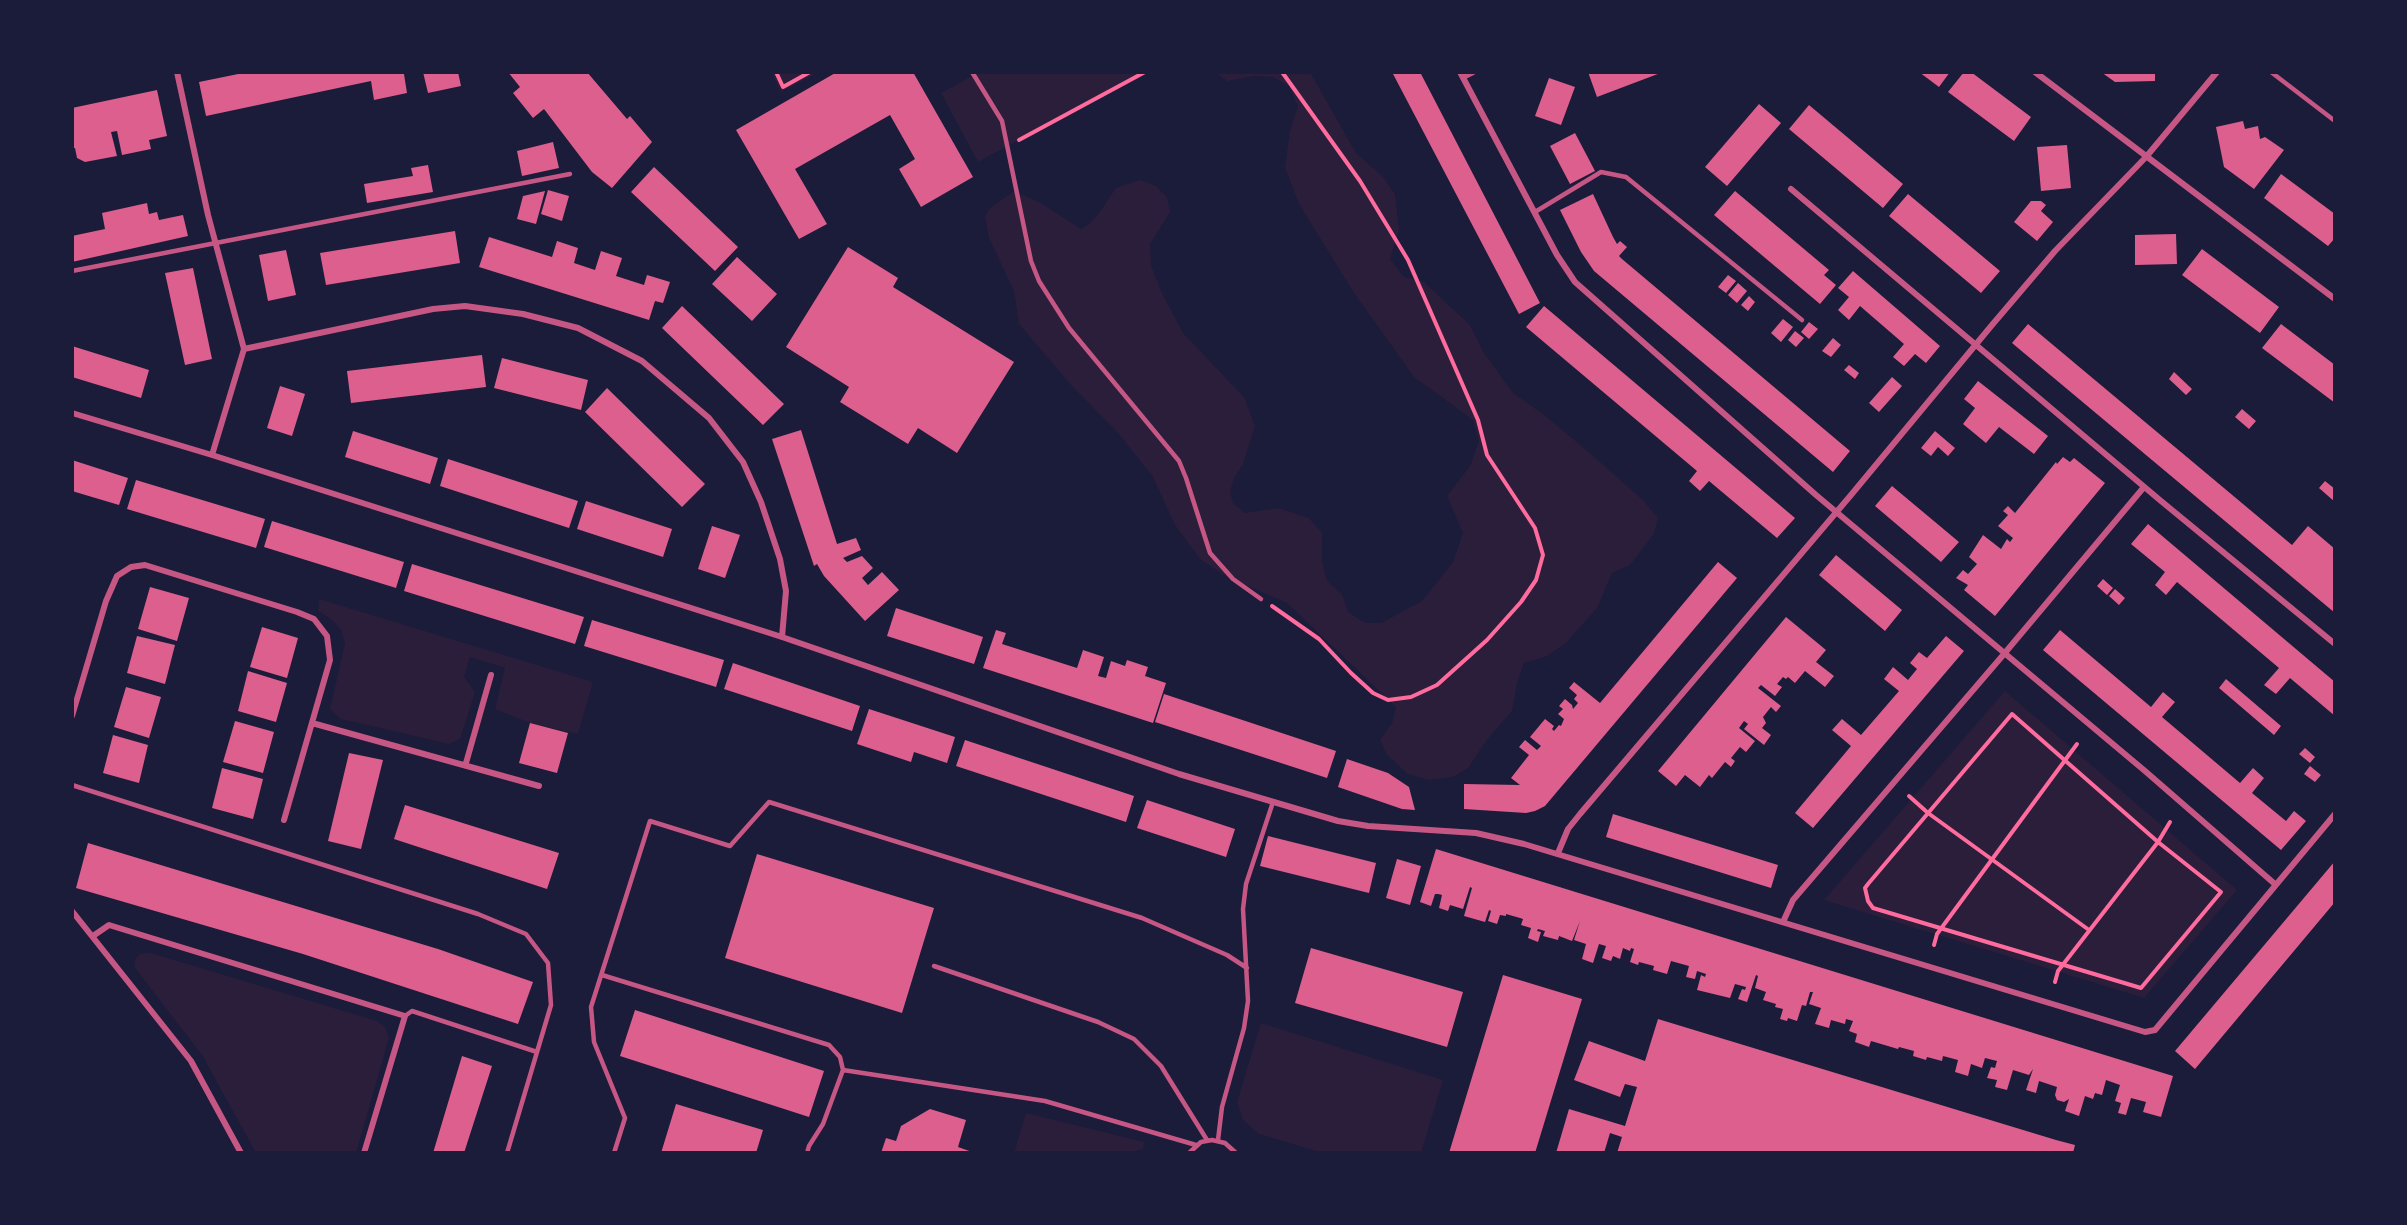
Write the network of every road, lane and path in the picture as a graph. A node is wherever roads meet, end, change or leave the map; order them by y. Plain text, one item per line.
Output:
1 (177, 72) edge
2 (776, 72) edge
3 (810, 72) edge
4 (972, 72) edge
5 (1145, 72) edge
6 (1282, 72) edge
7 (1473, 72) edge
8 (2035, 72) edge
9 (2217, 72) edge
10 (2271, 72) edge
11 (1461, 74) edge
12 (2335, 121) edge
13 (1007, 146) junction
14 (2146, 157) junction
15 (570, 174) dead end
16 (1791, 189) dead end
17 (1535, 212) junction
18 (215, 242) junction
19 (72, 271) edge
20 (2335, 299) edge
21 (1802, 320) dead end
22 (1976, 344) junction
23 (244, 349) junction
24 (72, 413) edge
25 (212, 455) junction
26 (2144, 487) junction
27 (1836, 511) junction
28 (1262, 599) joint
29 (782, 637) junction
30 (2335, 644) edge
31 (2004, 654) junction
32 (492, 675) dead end
33 (72, 716) edge
34 (312, 723) junction
35 (2077, 744) dead end
36 (2066, 759) junction
37 (466, 764) junction
38 (72, 785) edge
39 (539, 786) dead end
40 (1909, 796) dead end
41 (1273, 802) junction
42 (1928, 813) junction
43 (2335, 814) edge
44 (284, 820) dead end
45 (2170, 822) dead end
46 (2158, 842) junction
47 (1558, 853) junction
48 (1992, 859) junction
49 (2276, 885) junction
50 (72, 911) edge
51 (1783, 922) junction
52 (1942, 928) junction
53 (2089, 930) junction
54 (93, 936) junction
55 (1934, 945) dead end
56 (2063, 965) junction
57 (934, 966) dead end
58 (1247, 968) junction
59 (602, 975) junction
60 (2055, 982) dead end
61 (405, 1016) junction
62 (537, 1052) junction
63 (843, 1070) junction
64 (1207, 1140) junction
65 (1218, 1140) junction
66 (1196, 1145) junction
67 (241, 1153) edge
68 (364, 1153) edge
69 (507, 1153) edge
70 (614, 1153) edge
71 (807, 1153) edge
72 (1189, 1153) edge
73 (1236, 1153) edge

1 - 18 street
2 - 3 path
4 - 13 lane
5 - 13 path
6 - 28 path
7 - 11 street
8 - 14 street
9 - 14 street
10 - 12 lane
11 - 17 street
13 - 28 lane
14 - 20 street
14 - 22 street
15 - 18 lane
16 - 22 street
17 - 21 lane
17 - 27 street
18 - 19 lane
18 - 23 street
22 - 26 street
22 - 27 street
23 - 25 street
23 - 29 street
24 - 25 street
25 - 29 street
26 - 30 street
26 - 31 street
27 - 31 street
27 - 47 street
29 - 41 street
31 - 49 street
31 - 51 street
32 - 37 street
33 - 34 street
34 - 37 street
34 - 44 street
35 - 36 path
36 - 42 path
36 - 46 path
36 - 48 path
37 - 39 street
38 - 62 lane
40 - 42 path
41 - 47 street
41 - 58 lane
42 - 48 path
42 - 52 path
43 - 49 street
45 - 46 path
46 - 53 path
46 - 56 path
47 - 51 street
48 - 52 path
48 - 53 path
49 - 51 street
50 - 54 street
52 - 55 path
52 - 56 path
53 - 56 path
54 - 61 street
54 - 67 street
56 - 60 path
57 - 64 lane
58 - 59 lane
58 - 65 lane
59 - 63 lane
59 - 70 lane
61 - 62 lane
61 - 68 street
62 - 69 lane
63 - 66 lane
63 - 71 lane
64 - 65 lane
64 - 66 lane
65 - 73 lane
66 - 72 lane

